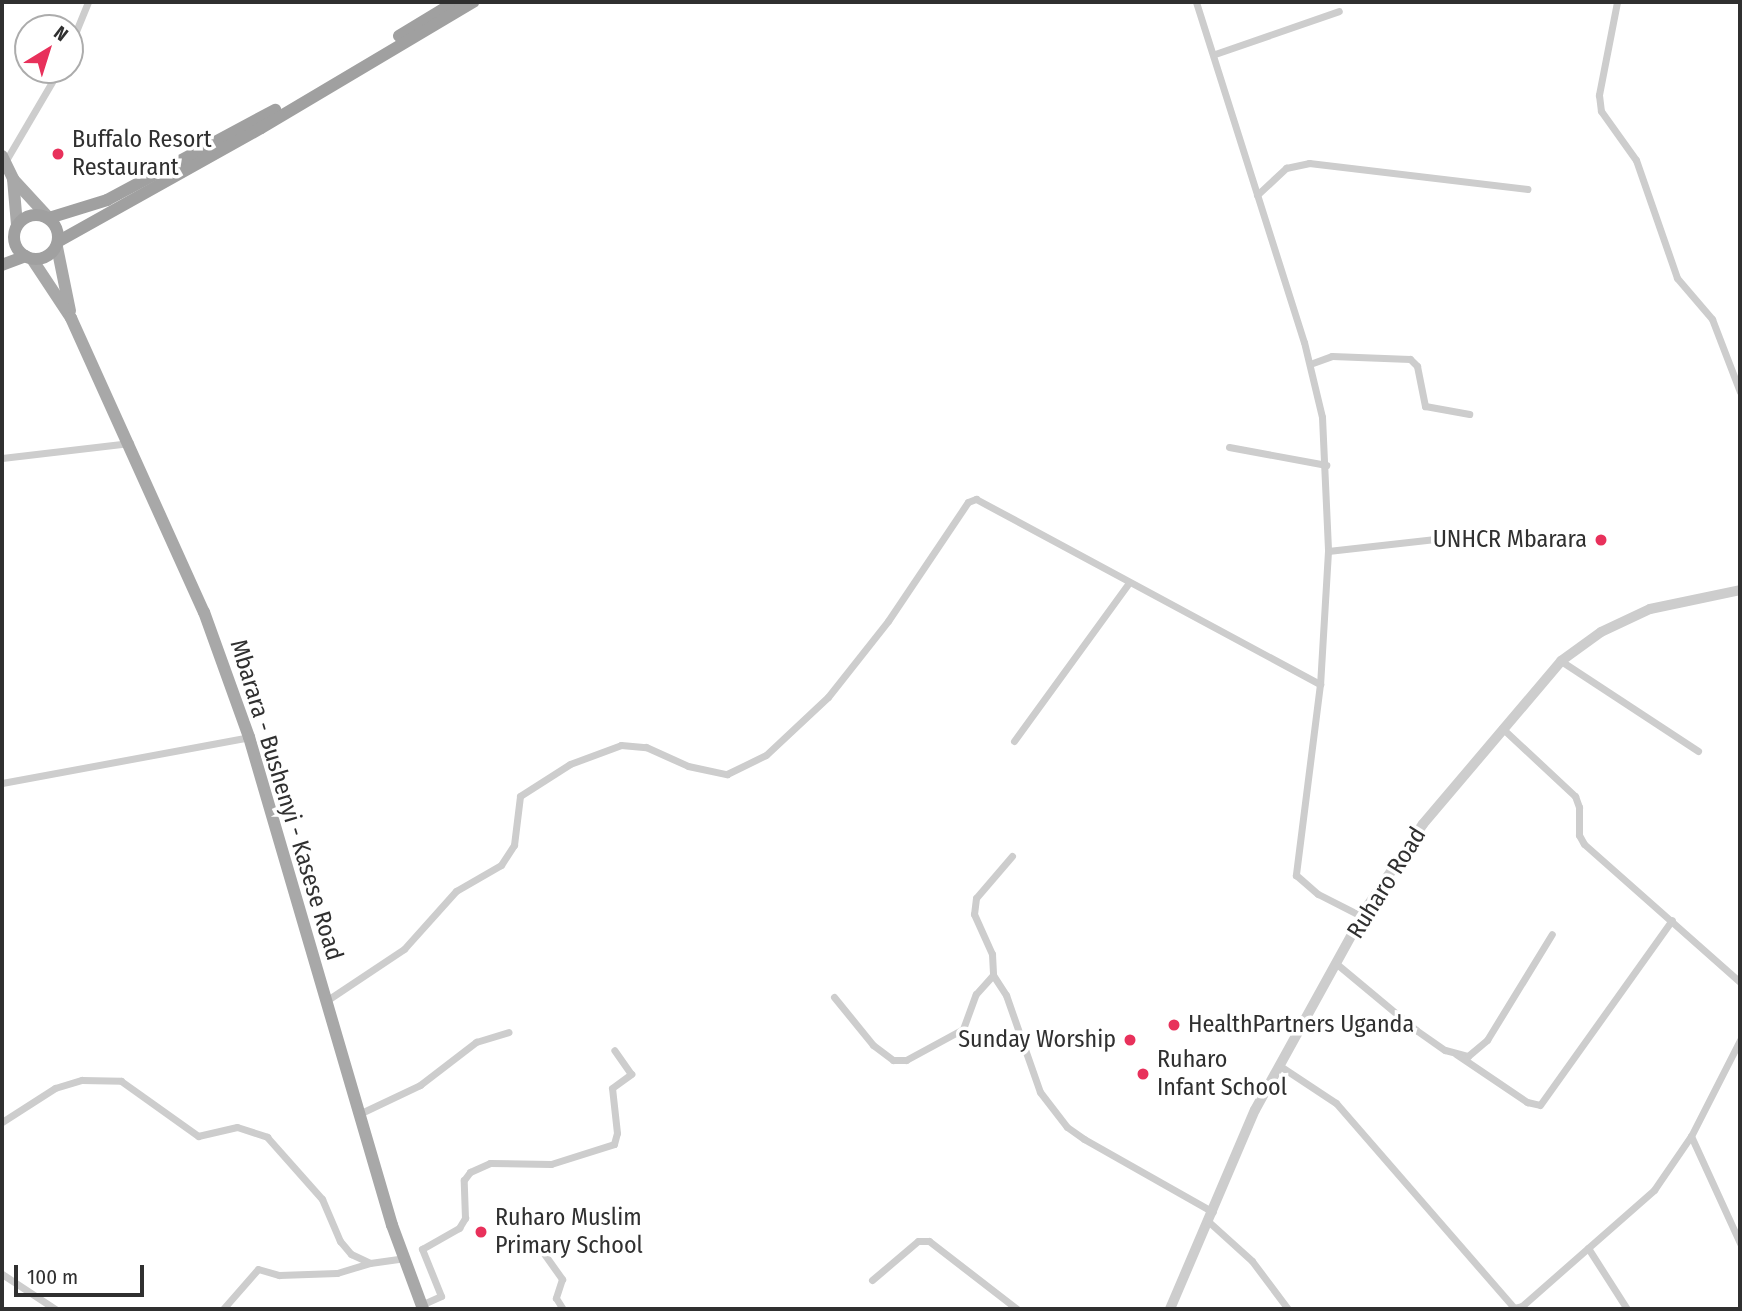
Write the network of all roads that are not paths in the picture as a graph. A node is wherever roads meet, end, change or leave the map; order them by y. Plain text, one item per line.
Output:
1 (455, 2) edge
2 (473, 2) edge
3 (1196, 2) edge
4 (1617, 2) edge
5 (1339, 11) dead end
6 (1215, 54) junction
7 (50, 84) edge
8 (3, 159) edge
9 (13, 179) junction
10 (1527, 189) dead end
11 (1256, 195) junction
12 (48, 218) junction
13 (16, 230) junction
14 (2, 243) edge
15 (58, 244) junction
16 (28, 257) junction
17 (2, 265) edge
18 (71, 318) junction
19 (1310, 364) junction
20 (1740, 392) edge
21 (1469, 414) dead end
22 (131, 442) junction
23 (1229, 447) dead end
24 (2, 458) edge
25 (1326, 465) junction
26 (1471, 535) dead end
27 (1328, 551) junction
28 (1128, 584) junction
29 (1740, 590) edge
30 (1561, 661) junction
31 (1320, 684) junction
32 (1502, 727) junction
33 (249, 737) junction
34 (1014, 741) dead end
35 (1698, 751) dead end
36 (2, 783) edge
37 (1012, 856) dead end
38 (1363, 916) junction
39 (1672, 920) junction
40 (1552, 934) dead end
41 (1338, 965) junction
42 (993, 975) junction
43 (1740, 982) edge
44 (834, 998) dead end
45 (326, 1001) junction
46 (508, 1032) dead end
47 (1740, 1040) edge
48 (614, 1050) dead end
49 (1456, 1054) junction
50 (1280, 1066) junction
51 (359, 1115) junction
52 (2, 1122) edge
53 (1691, 1136) junction
54 (1211, 1217) junction
55 (535, 1241) dead end
56 (1740, 1243) edge
57 (1588, 1248) junction
58 (404, 1258) junction
59 (370, 1264) junction
60 (2, 1274) edge
61 (872, 1280) dead end
62 (422, 1307) edge
63 (55, 1309) edge
64 (223, 1309) edge
65 (563, 1309) edge
66 (1017, 1309) edge
67 (1170, 1309) edge
68 (1288, 1309) edge
69 (1627, 1309) edge

1 - 12 highway
2 - 15 highway
3 - 6 street
4 - 20 street
5 - 6 street
6 - 11 street
7 - 8 street
8 - 9 main road
9 - 12 main road
9 - 13 main road
10 - 11 street
11 - 19 street
12 - 13 highway
12 - 15 highway
13 - 14 highway
13 - 16 highway
15 - 16 highway
15 - 18 main road, Mbarara - Bushenyi - Kasese Road
16 - 17 highway
16 - 18 main road, Mbarara - Bushenyi - Kasese Road
18 - 22 main road, Mbarara - Bushenyi - Kasese Road
19 - 21 street
19 - 25 street
22 - 24 street
22 - 33 main road, Mbarara - Bushenyi - Kasese Road
23 - 25 street
25 - 27 street
26 - 27 street
27 - 31 street
28 - 31 street
28 - 34 street
28 - 45 street
29 - 30 street, Ruharo Road
30 - 32 street, Ruharo Road
30 - 35 street
31 - 38 street
32 - 38 street, Ruharo Road
32 - 39 street
33 - 36 street
33 - 45 main road, Mbarara - Bushenyi - Kasese Road
37 - 42 street
38 - 41 street, Ruharo Road
39 - 43 street
39 - 49 street
40 - 49 street
41 - 49 street
41 - 50 street, Ruharo Road
42 - 44 street
42 - 54 street
45 - 51 main road, Mbarara - Bushenyi - Kasese Road
46 - 51 street
47 - 53 street
48 - 62 street
50 - 54 street, Ruharo Road
50 - 57 street
51 - 58 main road, Mbarara - Bushenyi - Kasese Road
52 - 59 street
53 - 56 street
53 - 57 street
54 - 67 street, Ruharo Road
54 - 68 street
55 - 65 street
57 - 69 street
58 - 59 street
58 - 62 main road, Mbarara - Bushenyi - Kasese Road
59 - 64 street
60 - 63 street
61 - 66 street

